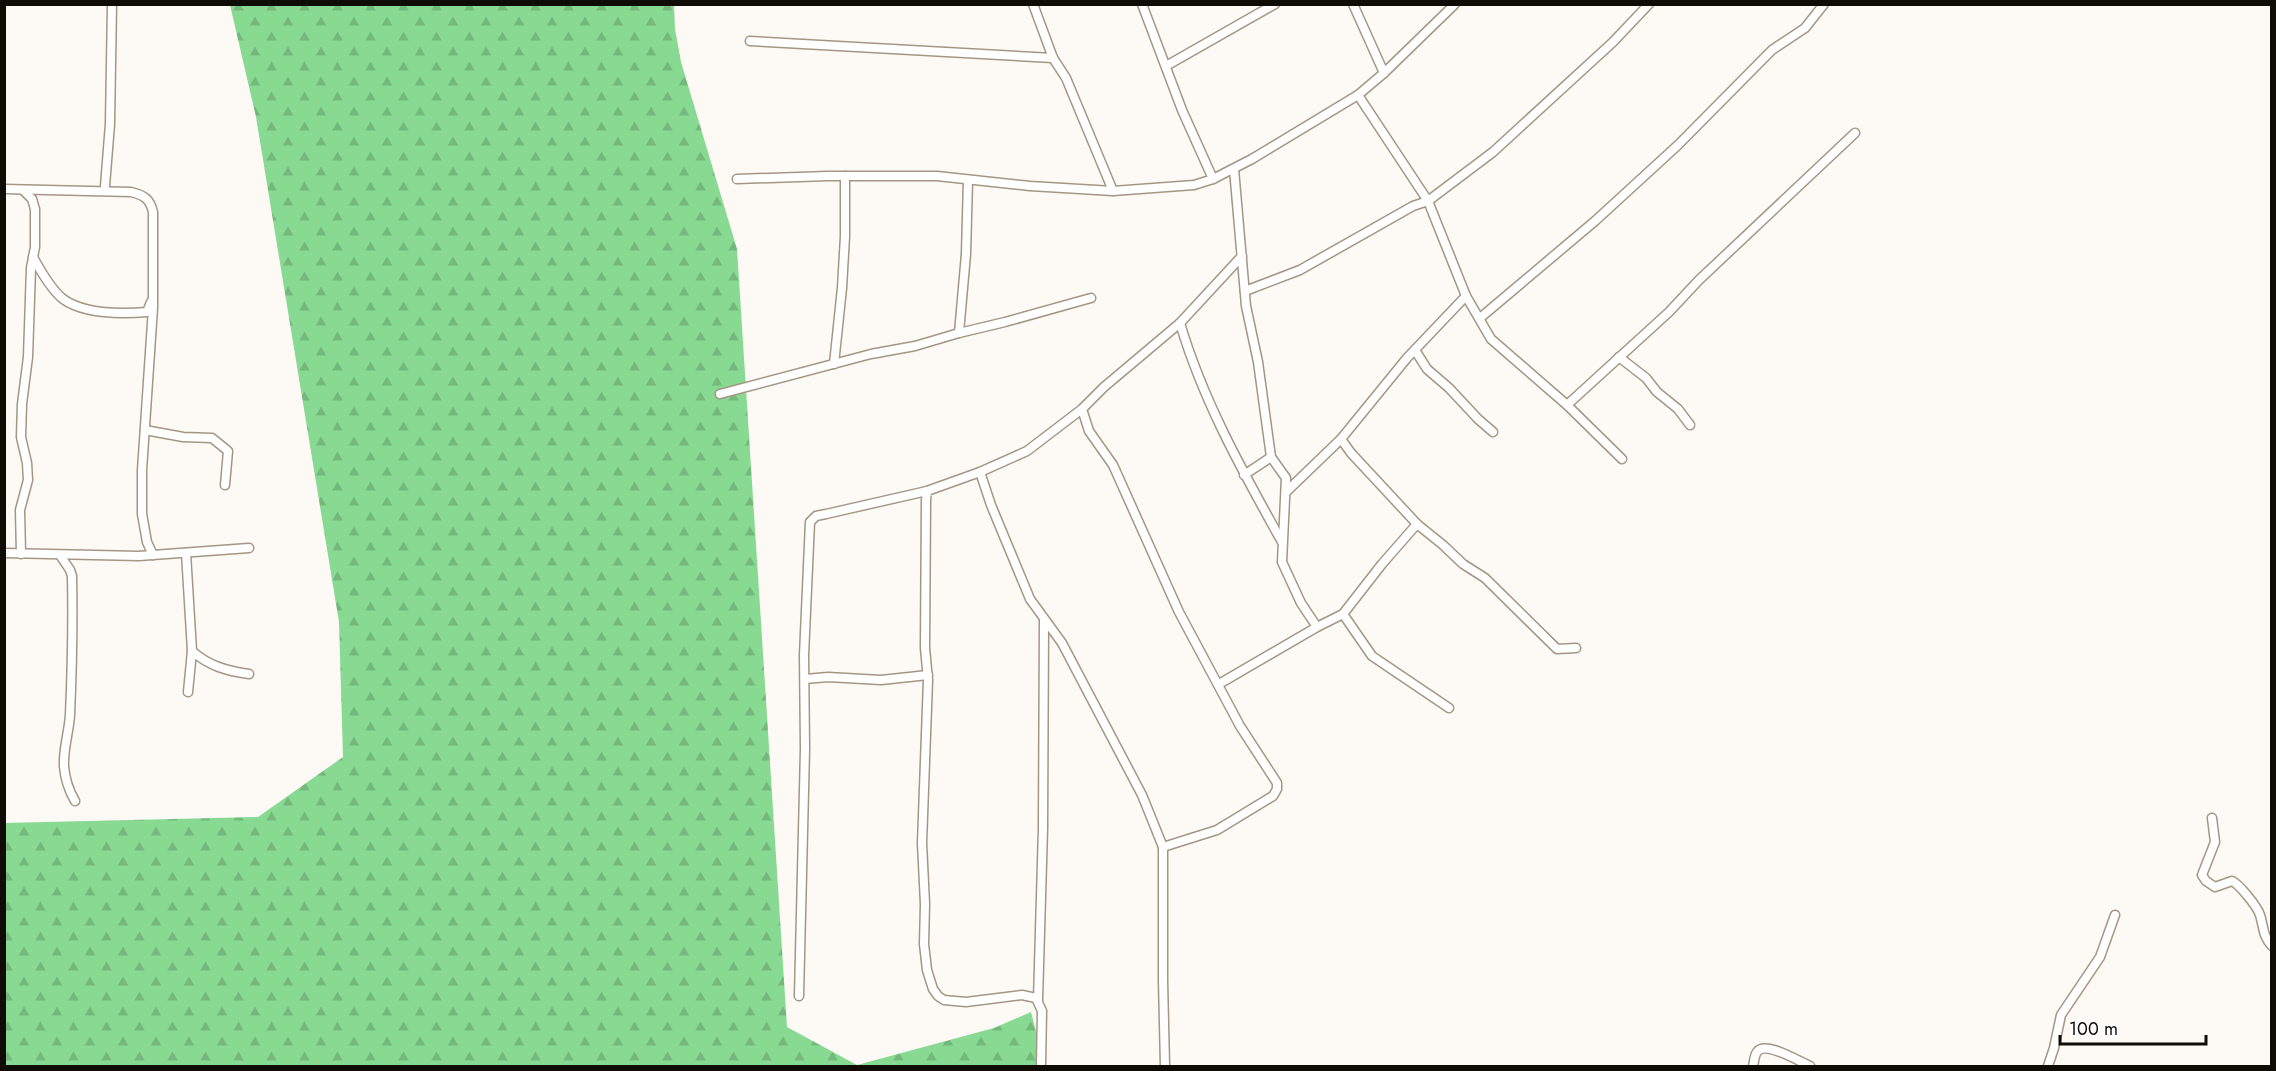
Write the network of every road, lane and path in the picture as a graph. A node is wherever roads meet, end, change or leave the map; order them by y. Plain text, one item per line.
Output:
1 (112, 4) edge
2 (1033, 4) edge
3 (1142, 4) edge
4 (1275, 4) edge
5 (1353, 4) edge
6 (1455, 4) edge
7 (1649, 4) edge
8 (1824, 4) edge
9 (750, 41) dead end
10 (1053, 58) junction
11 (1166, 66) junction
12 (1384, 73) junction
13 (1358, 95) junction
14 (1855, 133) dead end
15 (1234, 170) junction
16 (844, 176) junction
17 (736, 179) dead end
18 (1213, 179) junction
19 (968, 180) junction
20 (105, 186) dead end
21 (4, 189) edge
22 (24, 190) junction
23 (1113, 191) junction
24 (1428, 201) junction
25 (32, 256) junction
26 (1242, 256) junction
27 (1245, 291) junction
28 (1466, 296) junction
29 (1091, 298) dead end
30 (152, 299) junction
31 (1480, 318) junction
32 (1180, 323) junction
33 (959, 333) junction
34 (1415, 350) junction
35 (1619, 357) junction
36 (834, 364) junction
37 (720, 394) dead end
38 (1568, 405) junction
39 (1082, 409) junction
40 (1690, 425) dead end
41 (145, 430) junction
42 (1493, 432) dead end
43 (1341, 439) junction
44 (1272, 457) junction
45 (1622, 459) dead end
46 (980, 472) junction
47 (1245, 475) junction
48 (225, 485) dead end
49 (927, 491) junction
50 (1286, 492) junction
51 (1417, 525) junction
52 (1282, 543) junction
53 (249, 548) dead end
54 (4, 553) edge
55 (186, 553) junction
56 (21, 554) junction
57 (60, 555) junction
58 (153, 555) junction
59 (1342, 614) junction
60 (1044, 620) junction
61 (1317, 627) junction
62 (1576, 648) dead end
63 (192, 651) junction
64 (249, 674) dead end
65 (928, 675) junction
66 (805, 680) junction
67 (1219, 684) junction
68 (188, 692) dead end
69 (1449, 708) dead end
70 (75, 801) dead end
71 (2212, 818) dead end
72 (1163, 847) junction
73 (2115, 915) dead end
74 (2271, 946) edge
75 (800, 996) dead end
76 (1038, 1000) junction
77 (1041, 1066) edge
78 (1166, 1066) edge
79 (1753, 1066) edge
80 (1810, 1066) edge
81 (2048, 1066) edge

1 - 20 street
2 - 10 street
3 - 11 street
4 - 11 street
5 - 12 street
6 - 12 street
7 - 24 street
8 - 31 street
9 - 10 street
10 - 23 street
11 - 18 street
12 - 13 street
13 - 15 street
13 - 24 street
14 - 35 street
15 - 18 street
15 - 26 street
16 - 17 street
16 - 19 street
16 - 36 street
18 - 23 street
19 - 23 street
19 - 33 street
21 - 22 street
22 - 25 street
22 - 30 street
24 - 27 street
24 - 28 street
25 - 30 street
25 - 56 street
26 - 27 street
26 - 32 street
27 - 44 street
28 - 31 street
28 - 34 street
29 - 33 street
30 - 41 street
31 - 38 street
32 - 39 street
32 - 47 street
33 - 36 street
34 - 42 street
34 - 43 street
35 - 38 street
35 - 40 street
36 - 37 street
38 - 45 street
39 - 46 street
39 - 67 street
41 - 48 street
41 - 58 street
43 - 50 street
43 - 51 street
44 - 47 street
44 - 50 street
46 - 49 street
46 - 60 street
47 - 52 street
49 - 65 street
49 - 66 street
50 - 52 street
51 - 59 street
51 - 62 street
52 - 61 street
53 - 55 street
54 - 56 street
55 - 58 street
55 - 63 street
56 - 57 street
57 - 58 street
57 - 70 street
59 - 61 street
59 - 69 street
60 - 72 street
60 - 76 street
61 - 67 street
63 - 64 street
63 - 68 street
65 - 66 street
65 - 76 street
66 - 75 street
67 - 72 street
71 - 74 street
72 - 78 street
73 - 81 street
76 - 77 street
79 - 80 street

